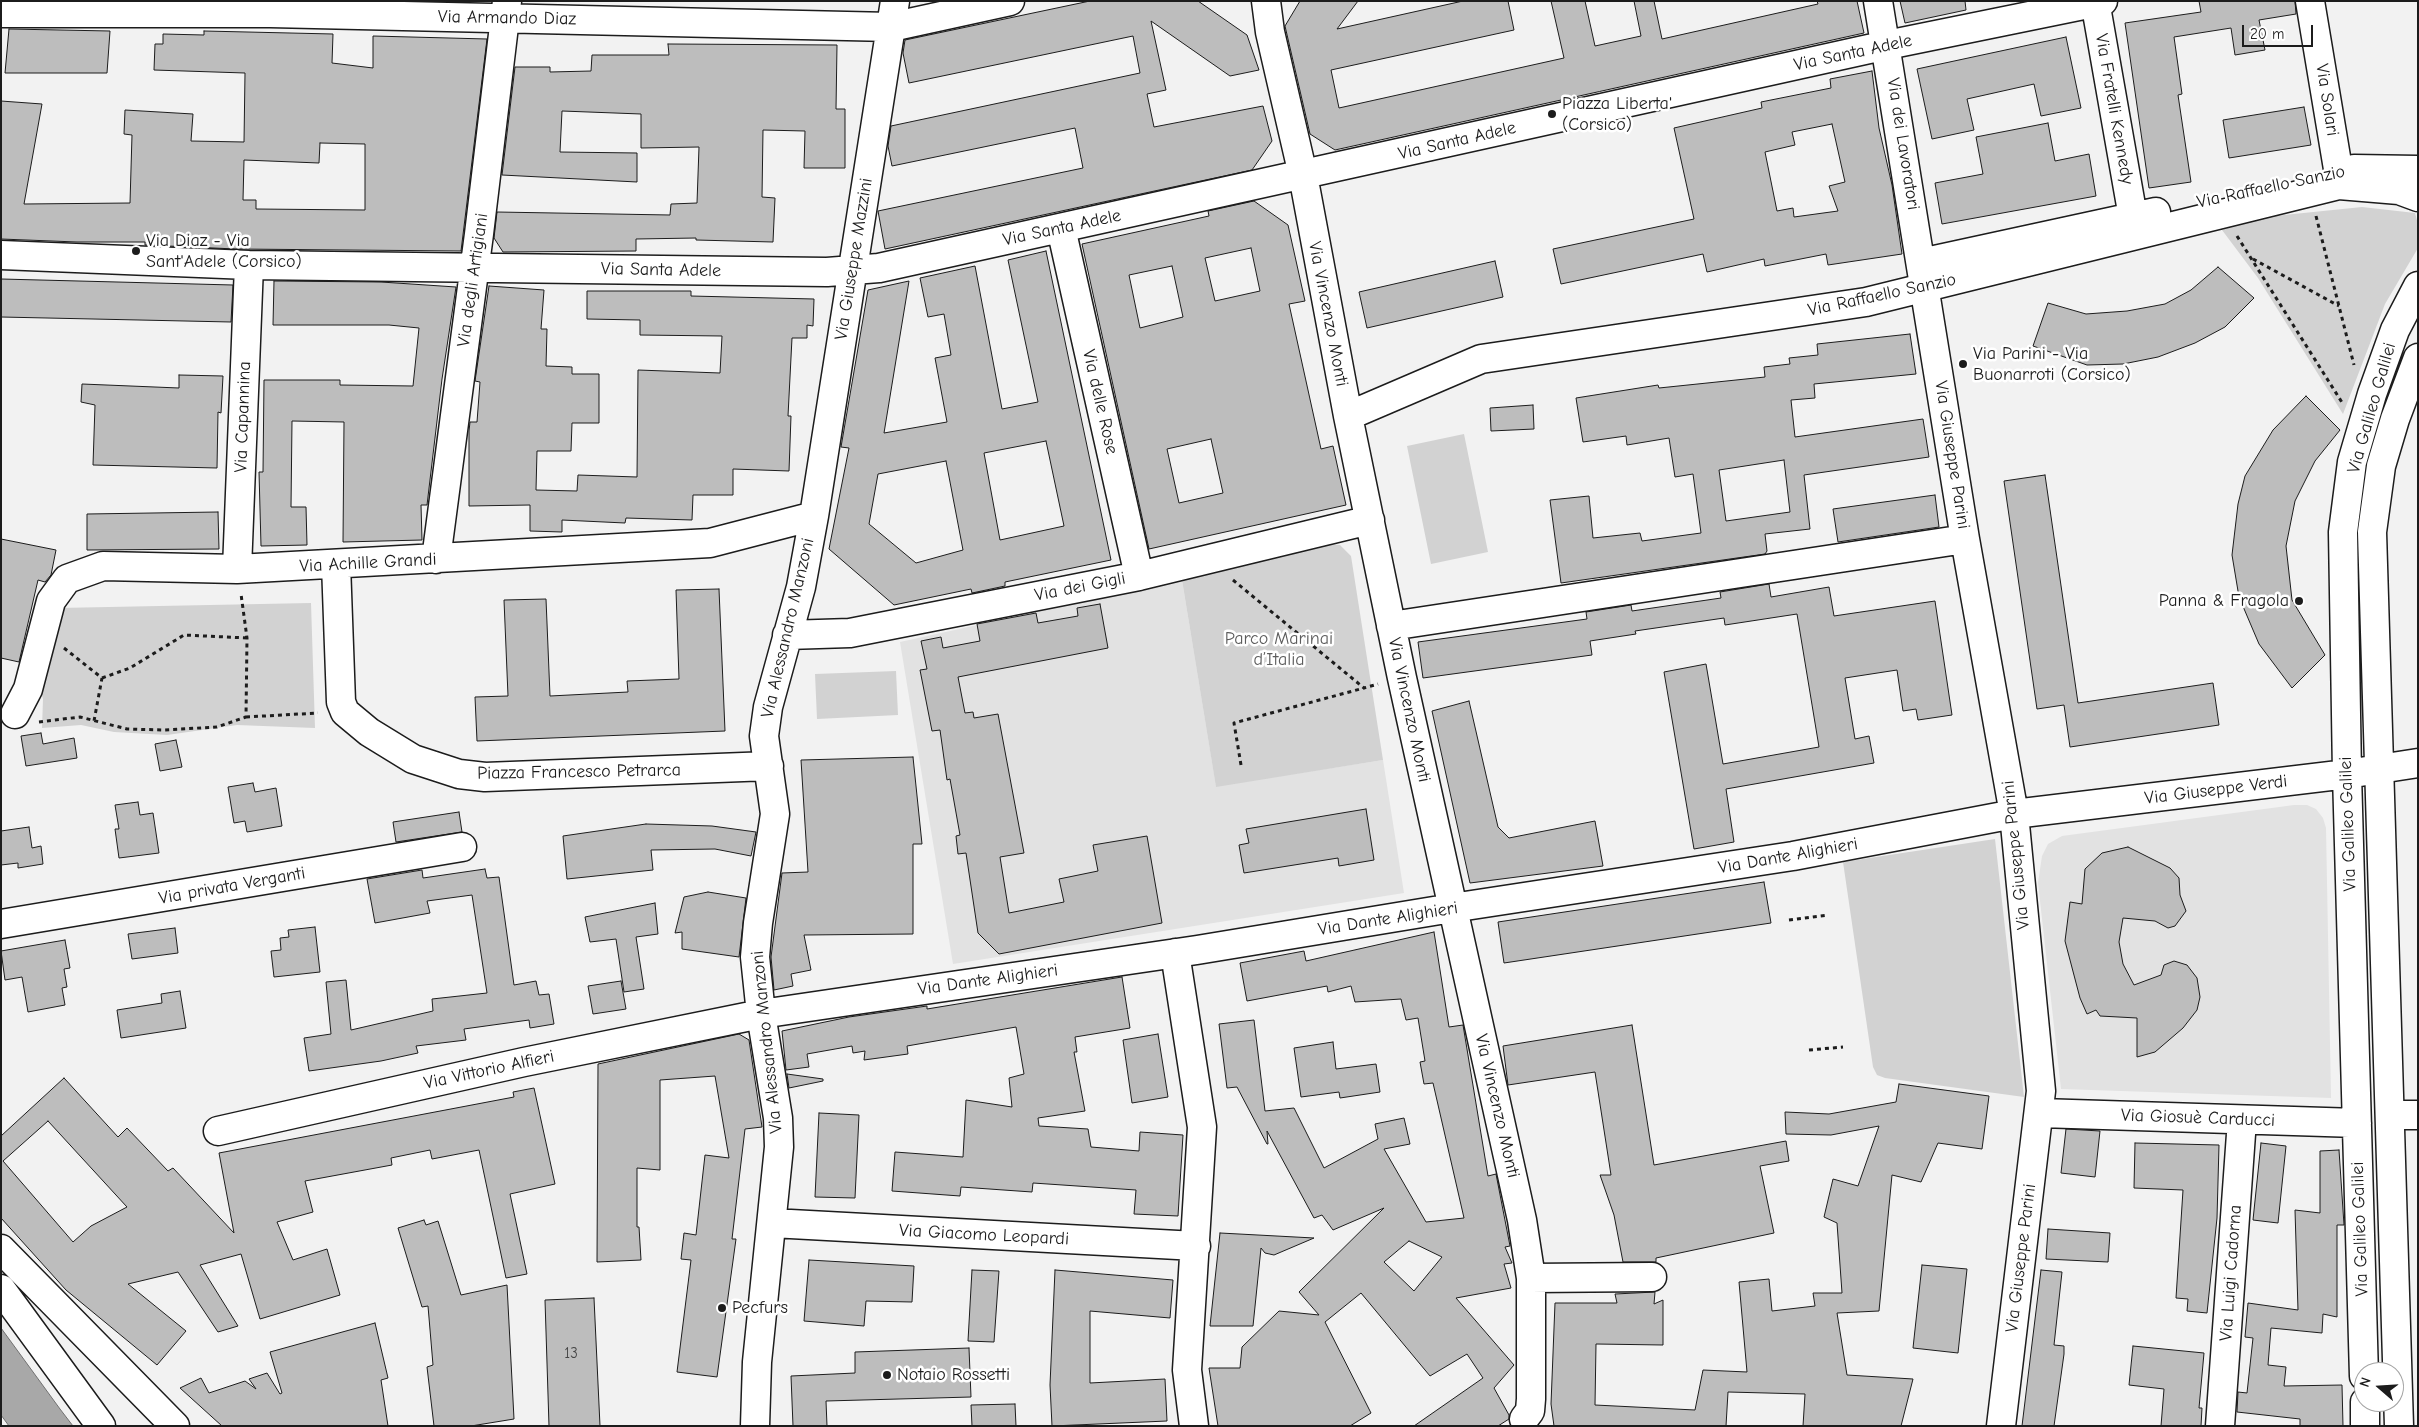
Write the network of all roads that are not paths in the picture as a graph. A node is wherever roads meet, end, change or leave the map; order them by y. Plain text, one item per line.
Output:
1 (1010, 1) edge
2 (1266, 1) edge
3 (1878, 1) edge
4 (2310, 1) edge
5 (2098, 2) edge
6 (271, 7) edge
7 (507, 10) edge
8 (1, 13) edge
9 (893, 14) edge
10 (1887, 46) junction
11 (2338, 169) junction
12 (2418, 170) edge
13 (1303, 175) junction
14 (2418, 197) edge
15 (2133, 217) junction
16 (1061, 228) junction
17 (1, 255) edge
18 (249, 265) junction
19 (475, 267) junction
20 (853, 268) junction
21 (1924, 275) junction
22 (2418, 286) edge
23 (2418, 358) edge
24 (1348, 416) junction
25 (814, 516) junction
26 (1370, 520) junction
27 (1965, 538) junction
28 (436, 559) junction
29 (336, 564) junction
30 (237, 569) junction
31 (1139, 576) junction
32 (1392, 626) junction
33 (787, 635) junction
34 (26, 718) road end
35 (2418, 763) edge
36 (769, 766) junction
37 (2381, 768) junction
38 (2347, 774) junction
39 (2014, 814) junction
40 (462, 847) dead end
41 (1452, 908) junction
42 (1, 924) edge
43 (1175, 953) junction
44 (761, 1014) junction
45 (2040, 1113) junction
46 (2390, 1115) junction
47 (2418, 1115) edge
48 (2242, 1120) junction
49 (2357, 1123) junction
50 (218, 1131) dead end
51 (772, 1223) junction
52 (1196, 1246) junction
53 (1, 1249) edge
54 (1652, 1277) dead end
55 (1531, 1278) junction
56 (1, 1289) edge
57 (2364, 1362) edge
58 (2365, 1412) edge
59 (1524, 1419) dead end
60 (101, 1426) edge
61 (176, 1426) edge
62 (755, 1426) edge
63 (1194, 1426) edge
64 (2001, 1426) edge
65 (2220, 1426) edge
66 (2366, 1426) edge
67 (2399, 1426) edge

1 - 9 street, Via Armando Diaz
2 - 13 street, Via Vincenzo Monti
3 - 10 street, Via dei Lavoratori
4 - 11 street, Via Solari
5 - 10 street, Via Santa Adele
5 - 15 street, Via Fratelli Kennedy
6 - 7 street, Via Armando Diaz
6 - 8 street, Via Armando Diaz
7 - 9 street, Via Armando Diaz
7 - 19 street, Via degli Artigiani
9 - 20 street, Via Giuseppe Mazzini
10 - 13 street, Via Santa Adele
10 - 21 street, Via dei Lavoratori
11 - 12 street, Via Raffaello Sanzio
11 - 15 street, Via Raffaello Sanzio
13 - 16 street, Via Santa Adele
13 - 24 street, Via Vincenzo Monti
14 - 21 street, Via Raffaello Sanzio
15 - 21 street, Via Raffaello Sanzio
16 - 20 street, Via Santa Adele
16 - 31 street, Via delle Rose
17 - 18 street, Via Santa Adele
18 - 19 street, Via Santa Adele
18 - 30 street, Via Capannina
19 - 20 street, Via Santa Adele
19 - 28 street, Via degli Artigiani
20 - 25 street, Via Giuseppe Mazzini
21 - 24 street, Via Raffaello Sanzio
21 - 27 street, Via Giuseppe Parini
22 - 38 street, Via Galileo Galilei
23 - 37 street, Via Galileo Galilei
24 - 26 street, Via Vincenzo Monti
25 - 28 street, Via Achille Grandi
25 - 33 street, Via Alessandro Manzoni
26 - 31 street, Via dei Gigli
26 - 32 street, Via Vincenzo Monti
27 - 32 street
27 - 39 street, Via Giuseppe Parini
28 - 29 street, Via Achille Grandi
29 - 30 street, Via Achille Grandi
29 - 36 street, Piazza Francesco Petrarca
30 - 34 street, Via Achille Grandi
31 - 33 street, Via dei Gigli
32 - 41 street, Via Vincenzo Monti
33 - 36 street, Via Alessandro Manzoni
35 - 37 street, Via Giuseppe Verdi
36 - 44 street, Via Alessandro Manzoni
37 - 38 street, Via Giuseppe Verdi
37 - 46 street, Via Galileo Galilei
38 - 39 street, Via Giuseppe Verdi
38 - 49 street, Via Galileo Galilei
39 - 41 street, Via Dante Alighieri
39 - 45 street, Via Giuseppe Parini
40 - 42 street, Via privata Verganti
41 - 43 street, Via Dante Alighieri
41 - 55 street, Via Vincenzo Monti
43 - 44 street, Via Dante Alighieri
43 - 52 street
44 - 50 street, Via Vittorio Alfieri
44 - 51 street, Via Alessandro Manzoni
45 - 48 street, Via Giosuè Carducci
45 - 64 street, Via Giuseppe Parini
46 - 47 street
46 - 67 street, Via Galileo Galilei
48 - 49 street, Via Giosuè Carducci
48 - 65 street, Via Luigi Cadorna
49 - 57 street, Via Galileo Galilei
51 - 52 street, Via Giacomo Leopardi
51 - 62 street, Via Alessandro Manzoni
52 - 63 street
53 - 61 street
54 - 55 street
55 - 59 street, Via Vincenzo Monti
56 - 60 street
58 - 66 street

